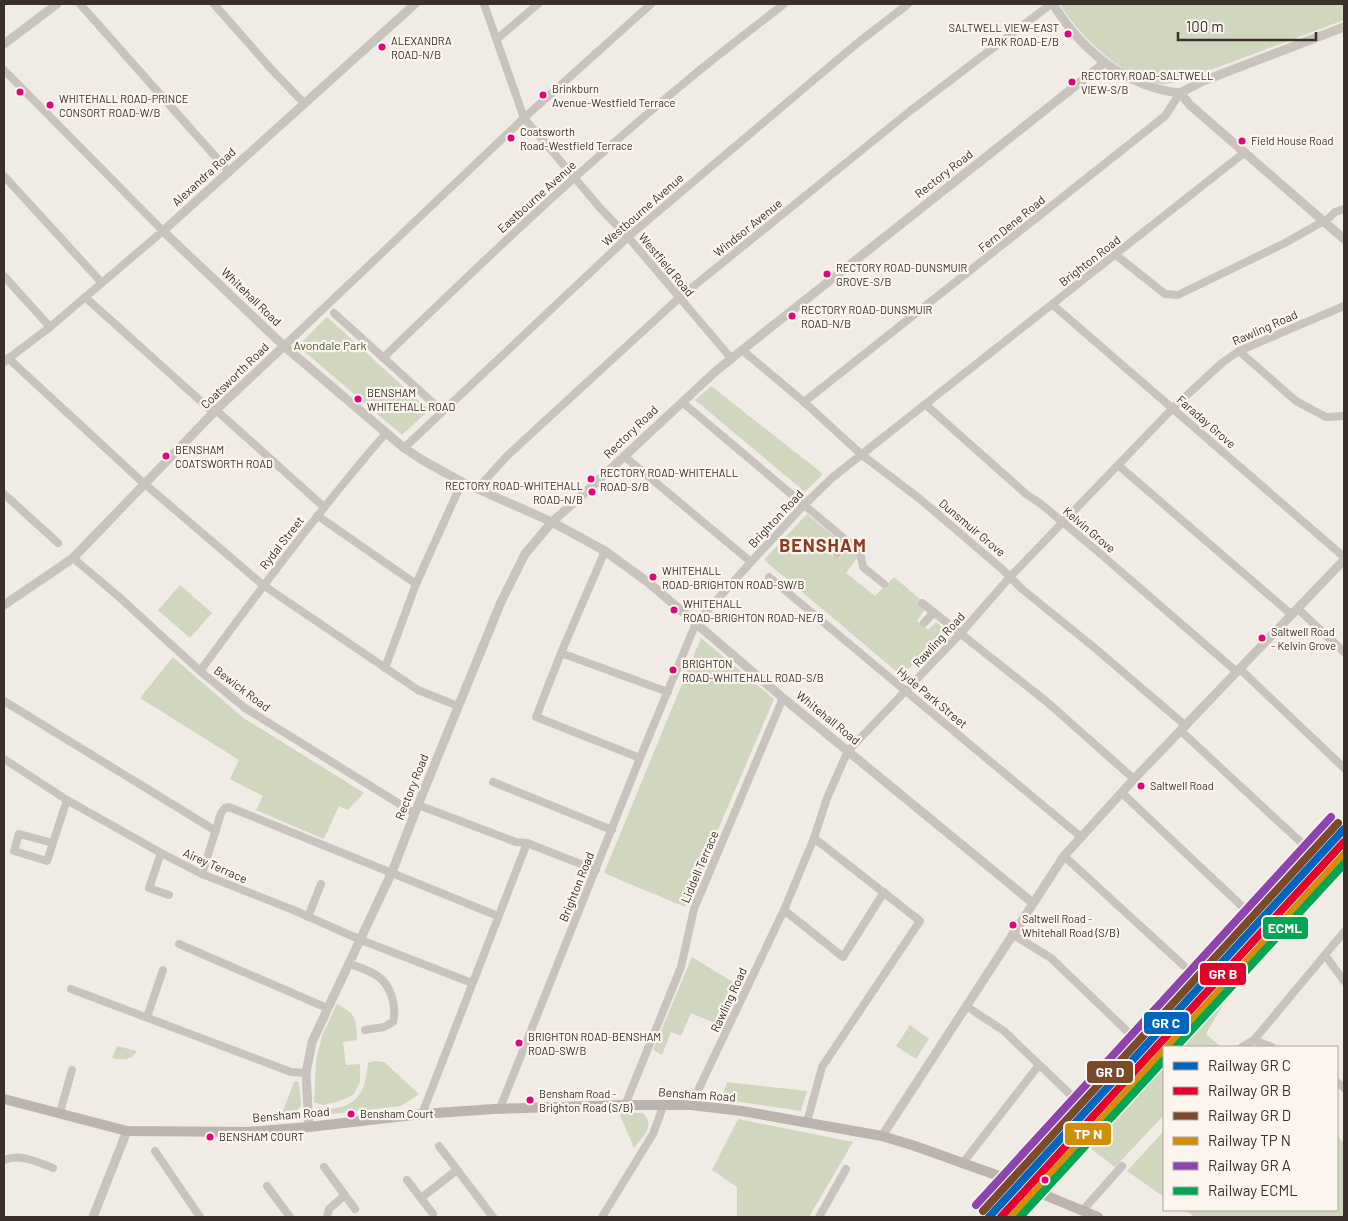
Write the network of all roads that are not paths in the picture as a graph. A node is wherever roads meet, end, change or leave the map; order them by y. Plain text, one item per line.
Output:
1 (58, 4) edge
2 (80, 4) edge
3 (214, 4) edge
4 (415, 4) edge
5 (484, 4) edge
6 (538, 4) edge
7 (651, 4) edge
8 (784, 4) edge
9 (908, 4) edge
10 (1052, 4) edge
11 (1344, 27) edge
12 (497, 39) junction
13 (4, 44) edge
14 (1104, 62) junction
15 (4, 70) edge
16 (1180, 93) junction
17 (304, 103) junction
18 (524, 118) junction
19 (1245, 152) junction
20 (229, 172) junction
21 (4, 176) edge
22 (575, 178) junction
23 (1344, 209) edge
24 (1323, 220) junction
25 (163, 231) junction
26 (628, 237) junction
27 (1344, 239) edge
28 (1116, 255) junction
29 (4, 276) edge
30 (102, 283) junction
31 (85, 297) junction
32 (679, 298) junction
33 (1053, 305) junction
34 (1344, 306) edge
35 (334, 314) dead end
36 (50, 327) junction
37 (284, 346) junction
38 (742, 350) junction
39 (1239, 351) junction
40 (383, 358) junction
41 (731, 358) junction
42 (6, 360) edge
43 (682, 402) junction
44 (804, 402) junction
45 (926, 405) junction
46 (1172, 408) junction
47 (442, 411) junction
48 (215, 412) junction
49 (1344, 416) edge
50 (386, 433) junction
51 (404, 448) junction
52 (862, 455) junction
53 (624, 456) junction
54 (1118, 465) junction
55 (462, 482) junction
56 (146, 483) junction
57 (477, 489) junction
58 (4, 494) edge
59 (804, 505) junction
60 (324, 507) junction
61 (318, 516) junction
62 (552, 522) junction
63 (1063, 522) junction
64 (842, 538) junction
65 (58, 543) dead end
66 (606, 551) junction
67 (836, 554) dead end
68 (74, 558) junction
69 (1344, 558) edge
70 (751, 562) junction
71 (769, 576) dead end
72 (1010, 577) junction
73 (416, 584) junction
74 (884, 584) dead end
75 (263, 585) junction
76 (922, 604) dead end
77 (4, 606) edge
78 (1295, 612) junction
79 (933, 613) junction
80 (696, 623) junction
81 (924, 624) dead end
82 (961, 633) junction
83 (1344, 652) edge
84 (561, 653) junction
85 (385, 668) junction
86 (200, 671) junction
87 (1239, 671) junction
88 (906, 691) junction
89 (668, 692) junction
90 (784, 698) junction
91 (4, 701) edge
92 (458, 706) junction
93 (1184, 728) junction
94 (848, 750) junction
95 (640, 758) junction
96 (4, 759) edge
97 (1344, 768) edge
98 (1134, 780) junction
99 (493, 782) dead end
100 (1122, 793) junction
101 (67, 800) junction
102 (416, 809) junction
103 (612, 830) junction
104 (216, 831) junction
105 (1081, 837) junction
106 (814, 838) junction
107 (53, 843) junction
108 (527, 843) junction
109 (1306, 847) dead end
110 (161, 853) junction
111 (1064, 856) junction
112 (596, 870) junction
113 (392, 872) junction
114 (202, 874) junction
115 (321, 884) dead end
116 (884, 892) junction
117 (169, 895) dead end
118 (1032, 903) junction
119 (784, 910) junction
120 (1247, 911) dead end
121 (498, 916) junction
122 (308, 917) junction
123 (1344, 932) edge
124 (1012, 934) junction
125 (361, 940) junction
126 (179, 944) dead end
127 (1325, 954) junction
128 (350, 964) junction
129 (1182, 965) dead end
130 (163, 970) dead end
131 (1344, 981) edge
132 (472, 983) junction
133 (71, 989) dead end
134 (966, 1006) junction
135 (327, 1008) junction
136 (147, 1017) junction
137 (365, 1030) dead end
138 (1129, 1033) dead end
139 (1254, 1040) junction
140 (1244, 1046) edge
141 (1269, 1046) edge
142 (1039, 1065) junction
143 (72, 1070) dead end
144 (306, 1073) junction
145 (1075, 1098) dead end
146 (4, 1099) edge
147 (625, 1104) junction
148 (664, 1104) junction
149 (692, 1105) junction
150 (500, 1108) junction
151 (60, 1112) junction
152 (422, 1114) junction
153 (807, 1122) junction
154 (309, 1127) junction
155 (127, 1131) junction
156 (882, 1136) junction
157 (439, 1146) dead end
158 (155, 1150) dead end
159 (4, 1160) edge
160 (962, 1164) junction
161 (1122, 1166) dead end
162 (324, 1167) dead end
163 (53, 1168) dead end
164 (846, 1169) dead end
165 (457, 1170) junction
166 (408, 1180) dead end
167 (267, 1186) dead end
168 (345, 1195) junction
169 (420, 1198) junction
170 (356, 1209) dead end
171 (1083, 1210) junction
172 (432, 1214) dead end
173 (93, 1217) edge
174 (200, 1217) edge
175 (290, 1217) edge
176 (327, 1217) edge
177 (493, 1217) edge
178 (602, 1217) edge
179 (819, 1217) edge
180 (1098, 1217) edge

1 - 13 street
2 - 20 street
3 - 17 street
4 - 17 street, Alexandra Road
5 - 12 street
6 - 12 street
7 - 18 street, Coatsworth Road
8 - 22 street, Eastbourne Avenue
9 - 26 street, Westbourne Avenue
10 - 14 street
10 - 32 street, Windsor Avenue
11 - 16 street
12 - 18 street
14 - 16 street
14 - 38 street, Rectory Road
15 - 25 street, Whitehall Road
16 - 19 street
16 - 44 street, Fern Dene Road
17 - 20 street, Alexandra Road
18 - 22 street, Westfield Road
18 - 37 street, Coatsworth Road
19 - 24 street
19 - 28 street, Brighton Road
20 - 25 street, Alexandra Road
21 - 30 street
22 - 26 street, Westfield Road
22 - 40 street, Eastbourne Avenue
23 - 24 street
24 - 27 street
24 - 28 street
25 - 30 street, Alexandra Road
25 - 37 street, Whitehall Road
26 - 32 street, Westfield Road
26 - 47 street, Westbourne Avenue
28 - 33 street, Brighton Road
29 - 36 street
30 - 31 street, Alexandra Road
31 - 36 street, Alexandra Road
31 - 48 street
32 - 41 street, Westfield Road
32 - 57 street, Windsor Avenue
33 - 45 street, Brighton Road
33 - 46 street, Faraday Grove
34 - 39 street, Rawling Road
35 - 40 street
36 - 42 street, Alexandra Road
37 - 48 street, Coatsworth Road
37 - 50 street, Whitehall Road
38 - 41 street, Rectory Road
38 - 44 street, Dunsmuir Grove
39 - 46 street, Rawling Road
39 - 49 street
40 - 47 street
41 - 43 street, Rectory Road
42 - 56 street
43 - 53 street, Rectory Road
43 - 59 street
44 - 52 street, Dunsmuir Grove
45 - 52 street, Brighton Road
45 - 63 street, Kelvin Grove
46 - 54 street, Rawling Road
46 - 69 street, Faraday Grove
47 - 51 street, Westbourne Avenue
48 - 56 street, Coatsworth Road
48 - 60 street
50 - 51 street, Whitehall Road
50 - 60 street, Rydal Street
51 - 55 street, Whitehall Road
52 - 59 street, Brighton Road
52 - 72 street, Dunsmuir Grove
53 - 62 street, Rectory Road
53 - 70 street
54 - 63 street, Rawling Road
54 - 78 street
55 - 57 street, Whitehall Road
55 - 73 street
56 - 68 street, Coatsworth Road
56 - 75 street
57 - 62 street, Whitehall Road
58 - 65 street
59 - 64 street
59 - 70 street, Brighton Road
60 - 61 street, Rydal Street
61 - 73 street
61 - 75 street, Rydal Street
62 - 66 street, Whitehall Road
62 - 92 street, Rectory Road
63 - 72 street, Rawling Road
63 - 87 street, Kelvin Grove
64 - 67 street
64 - 74 street
66 - 80 street, Whitehall Road
66 - 84 street
68 - 77 street, Coatsworth Road
68 - 86 street, Bewick Road
69 - 78 street
70 - 80 street, Brighton Road
71 - 88 street, Hyde Park Street
72 - 82 street, Rawling Road
72 - 93 street, Dunsmuir Grove
73 - 85 street
75 - 85 street
75 - 86 street, Rydal Street
76 - 79 street
78 - 83 street
78 - 87 street
79 - 81 street
79 - 82 street
80 - 89 street, Brighton Road
80 - 90 street, Whitehall Road
82 - 88 street, Rawling Road
82 - 98 street
84 - 89 street
84 - 95 street
85 - 92 street
86 - 102 street, Bewick Road
87 - 93 street
87 - 97 street, Kelvin Grove
88 - 94 street, Rawling Road
88 - 105 street, Hyde Park Street
89 - 95 street, Brighton Road
90 - 94 street, Whitehall Road
90 - 147 street, Liddell Terrace
91 - 104 street
92 - 102 street, Rectory Road
93 - 98 street
93 - 109 street, Dunsmuir Grove
94 - 106 street, Rawling Road
94 - 118 street, Whitehall Road
95 - 103 street, Brighton Road
96 - 101 street, Airey Terrace
98 - 100 street
99 - 103 street
100 - 105 street
100 - 120 street
101 - 107 street
101 - 110 street, Airey Terrace
102 - 108 street, Bewick Road
102 - 113 street, Rectory Road
103 - 112 street, Brighton Road
104 - 113 street
104 - 114 street
105 - 111 street
106 - 116 street
106 - 119 street, Rawling Road
107 - 107 street
108 - 112 street, Bewick Road
108 - 121 street
110 - 114 street, Airey Terrace
110 - 117 street
111 - 118 street
111 - 129 street
112 - 150 street, Brighton Road
113 - 121 street
113 - 125 street, Rectory Road
114 - 122 street, Airey Terrace
115 - 122 street
116 - 119 street
116 - 153 street
118 - 124 street
119 - 149 street, Rawling Road
121 - 132 street
122 - 125 street, Airey Terrace
123 - 127 street
124 - 134 street
124 - 138 street
125 - 128 street, Rectory Road
125 - 132 street, Airey Terrace
126 - 135 street
127 - 131 street
127 - 139 street
128 - 135 street, Rectory Road
128 - 137 street
130 - 136 street
132 - 152 street
133 - 136 street
134 - 142 street
134 - 156 street
135 - 144 street, Rectory Road
136 - 144 street
139 - 140 street
139 - 141 street
142 - 145 street
142 - 160 street
143 - 151 street
144 - 154 street, Rectory Road
146 - 151 main road, Bensham Road
147 - 148 main road, Bensham Road
147 - 150 main road, Bensham Road
148 - 149 main road, Bensham Road
148 - 178 street
149 - 153 main road, Bensham Road
150 - 152 main road, Bensham Road
151 - 155 main road, Bensham Road
152 - 154 main road, Bensham Road
153 - 156 main road, Bensham Road
154 - 155 main road, Bensham Road
155 - 173 street
156 - 160 main road, Bensham Road
157 - 165 street
158 - 174 street
159 - 163 street
160 - 171 main road, Bensham Road
161 - 171 street
162 - 168 street
164 - 179 street
165 - 169 street
165 - 177 street
166 - 169 street
167 - 175 street
168 - 170 street
168 - 176 street
169 - 172 street
171 - 180 main road, Bensham Road

